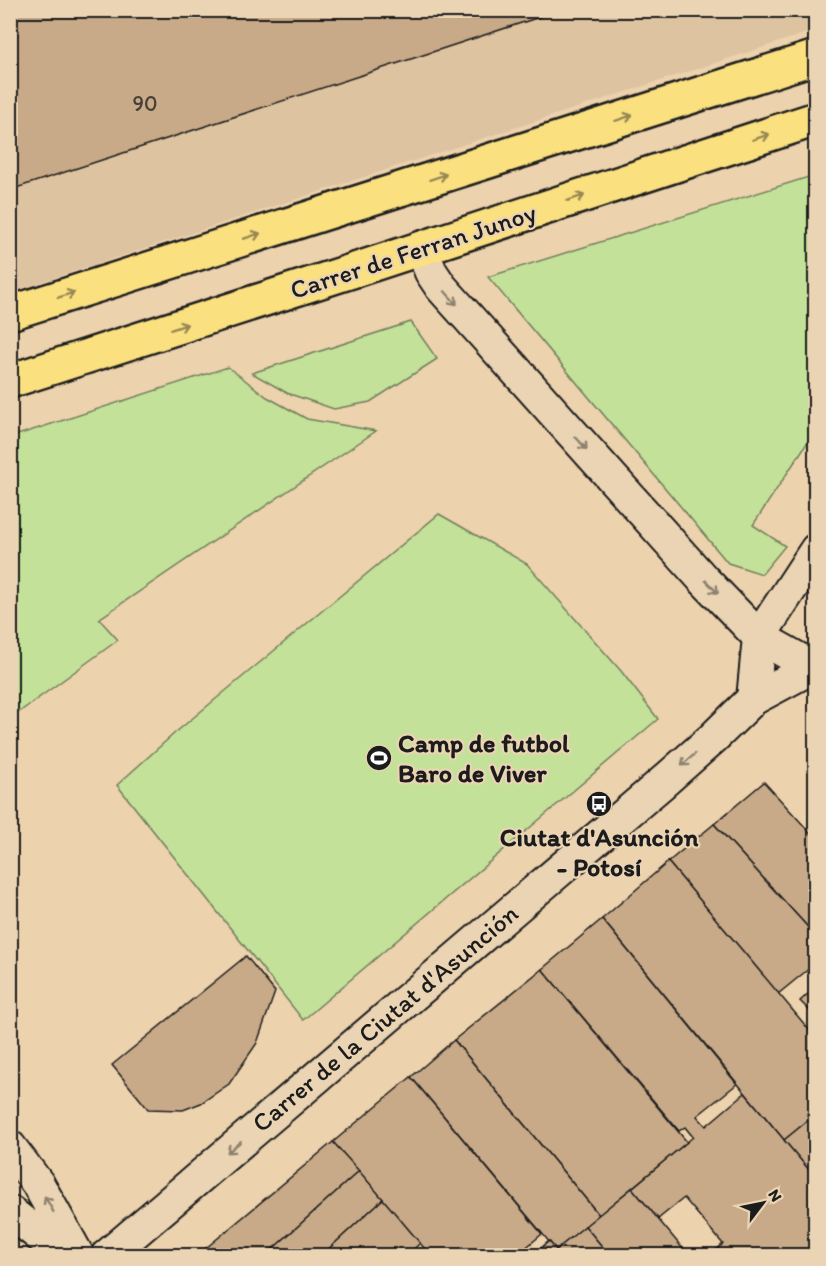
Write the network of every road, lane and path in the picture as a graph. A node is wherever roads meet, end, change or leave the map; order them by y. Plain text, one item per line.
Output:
1 (816, 57) edge
2 (816, 119) edge
3 (421, 248) junction
4 (10, 313) edge
5 (10, 381) edge
6 (816, 550) edge
7 (759, 637) junction
8 (814, 666) edge
9 (753, 699) junction
10 (10, 1147) edge
11 (10, 1212) edge
12 (66, 1256) edge
13 (78, 1256) edge
14 (107, 1256) edge

4 -> 1 main road
3 -> 2 main road, Carrer de Ferran Junoy
5 -> 3 main road, Carrer de Ferran Junoy
3 -> 7 street
6 - 7 street
7 - 8 street
7 - 9 street
8 - 9 street, Carrer de la Ciutat d'Asunción
9 -> 14 street, Carrer de la Ciutat d'Asunción
13 -> 10 street
11 - 12 street

